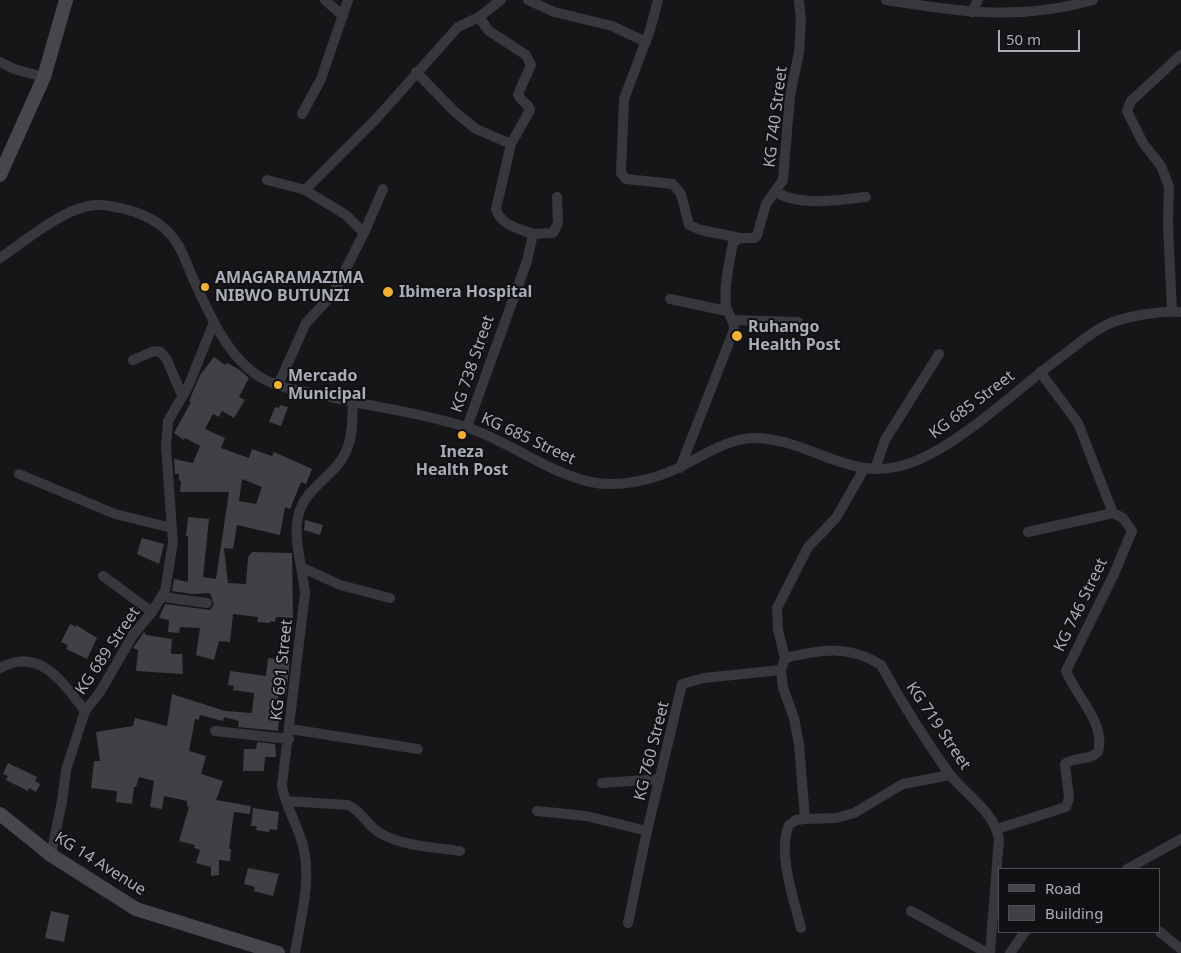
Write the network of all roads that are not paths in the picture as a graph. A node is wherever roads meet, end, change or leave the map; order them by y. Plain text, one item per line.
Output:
1 (66, 0) edge
2 (325, 0) edge
3 (348, 0) edge
4 (501, 0) edge
5 (528, 0) edge
6 (658, 0) edge
7 (799, 0) edge
8 (886, 0) edge
9 (978, 0) edge
10 (1093, 0) edge
11 (972, 12) junction
12 (343, 16) junction
13 (479, 17) junction
14 (646, 42) junction
15 (1181, 55) edge
16 (0, 62) edge
17 (416, 72) junction
18 (44, 77) junction
19 (302, 114) dead end
20 (511, 144) junction
21 (0, 175) edge
22 (267, 180) dead end
23 (383, 188) dead end
24 (305, 190) junction
25 (775, 192) junction
26 (866, 197) dead end
27 (557, 198) dead end
28 (364, 233) junction
29 (533, 234) junction
30 (740, 238) junction
31 (0, 258) edge
32 (670, 299) dead end
33 (1177, 312) edge
34 (731, 316) junction
35 (214, 322) junction
36 (798, 322) dead end
37 (938, 354) dead end
38 (133, 360) dead end
39 (1040, 372) junction
40 (278, 385) junction
41 (182, 395) junction
42 (353, 403) junction
43 (467, 427) junction
44 (680, 468) junction
45 (870, 469) junction
46 (19, 474) dead end
47 (1112, 513) junction
48 (172, 528) junction
49 (1028, 532) dead end
50 (303, 568) junction
51 (103, 576) dead end
52 (163, 597) junction
53 (390, 598) dead end
54 (207, 603) dead end
55 (152, 612) junction
56 (785, 658) junction
57 (0, 668) edge
58 (781, 670) junction
59 (85, 711) junction
60 (215, 731) dead end
61 (289, 734) junction
62 (418, 749) dead end
63 (950, 775) junction
64 (660, 779) junction
65 (602, 783) dead end
66 (286, 801) junction
67 (537, 811) dead end
68 (0, 814) edge
69 (805, 819) junction
70 (997, 829) junction
71 (647, 831) junction
72 (1181, 839) edge
73 (460, 852) dead end
74 (51, 855) junction
75 (1130, 868) edge
76 (911, 911) dead end
77 (628, 923) dead end
78 (801, 928) dead end
79 (1024, 933) edge
80 (1161, 933) edge
81 (1181, 949) edge
82 (278, 953) edge
83 (294, 953) edge
84 (988, 953) edge
85 (1010, 953) edge

1 - 18 main road
2 - 12 street
3 - 12 street
4 - 13 street
5 - 14 street
6 - 14 street
7 - 25 street, KG 740 Street
8 - 11 street
9 - 11 street
10 - 11 street
12 - 19 street
13 - 17 street
13 - 20 street
14 - 30 street
15 - 33 street
16 - 18 street
17 - 20 street
17 - 24 street
18 - 21 main road
20 - 29 street
22 - 24 street
23 - 28 street
24 - 28 street
25 - 26 street
25 - 30 street, KG 740 Street
27 - 29 street
28 - 40 street
29 - 43 street, KG 738 Street
30 - 34 street
31 - 35 street, KG 685 Street
32 - 34 street
33 - 39 street, KG 685 Street
34 - 36 street
34 - 44 street
35 - 40 street, KG 685 Street
35 - 41 street, KG 689 Street
37 - 45 street
38 - 41 street
39 - 45 street, KG 685 Street
39 - 47 street, KG 746 Street
40 - 42 street, KG 685 Street
41 - 48 street, KG 689 Street
42 - 43 street, KG 685 Street
42 - 50 street, KG 691 Street
43 - 44 street, KG 685 Street
44 - 45 street, KG 685 Street
45 - 56 street
46 - 48 street
47 - 49 street
47 - 70 street, KG 746 Street
48 - 52 street, KG 689 Street
50 - 53 street
50 - 61 street, KG 691 Street
51 - 55 street
52 - 54 street
52 - 55 street, KG 689 Street
55 - 59 street, KG 689 Street
56 - 58 street
56 - 63 street, KG 719 Street
57 - 59 street
58 - 64 street, KG 760 Street
58 - 69 street
59 - 74 street, KG 689 Street
60 - 61 street
61 - 62 street
61 - 66 street, KG 691 Street
63 - 69 street
63 - 70 street, KG 719 Street
64 - 65 street
64 - 71 street, KG 760 Street
66 - 73 street
66 - 83 street, KG 691 Street
67 - 71 street
68 - 74 main road, KG 14 Avenue
69 - 78 street
70 - 84 street
71 - 77 street, KG 760 Street
72 - 75 street
74 - 82 main road, KG 14 Avenue
76 - 84 street
79 - 85 street
80 - 81 street

